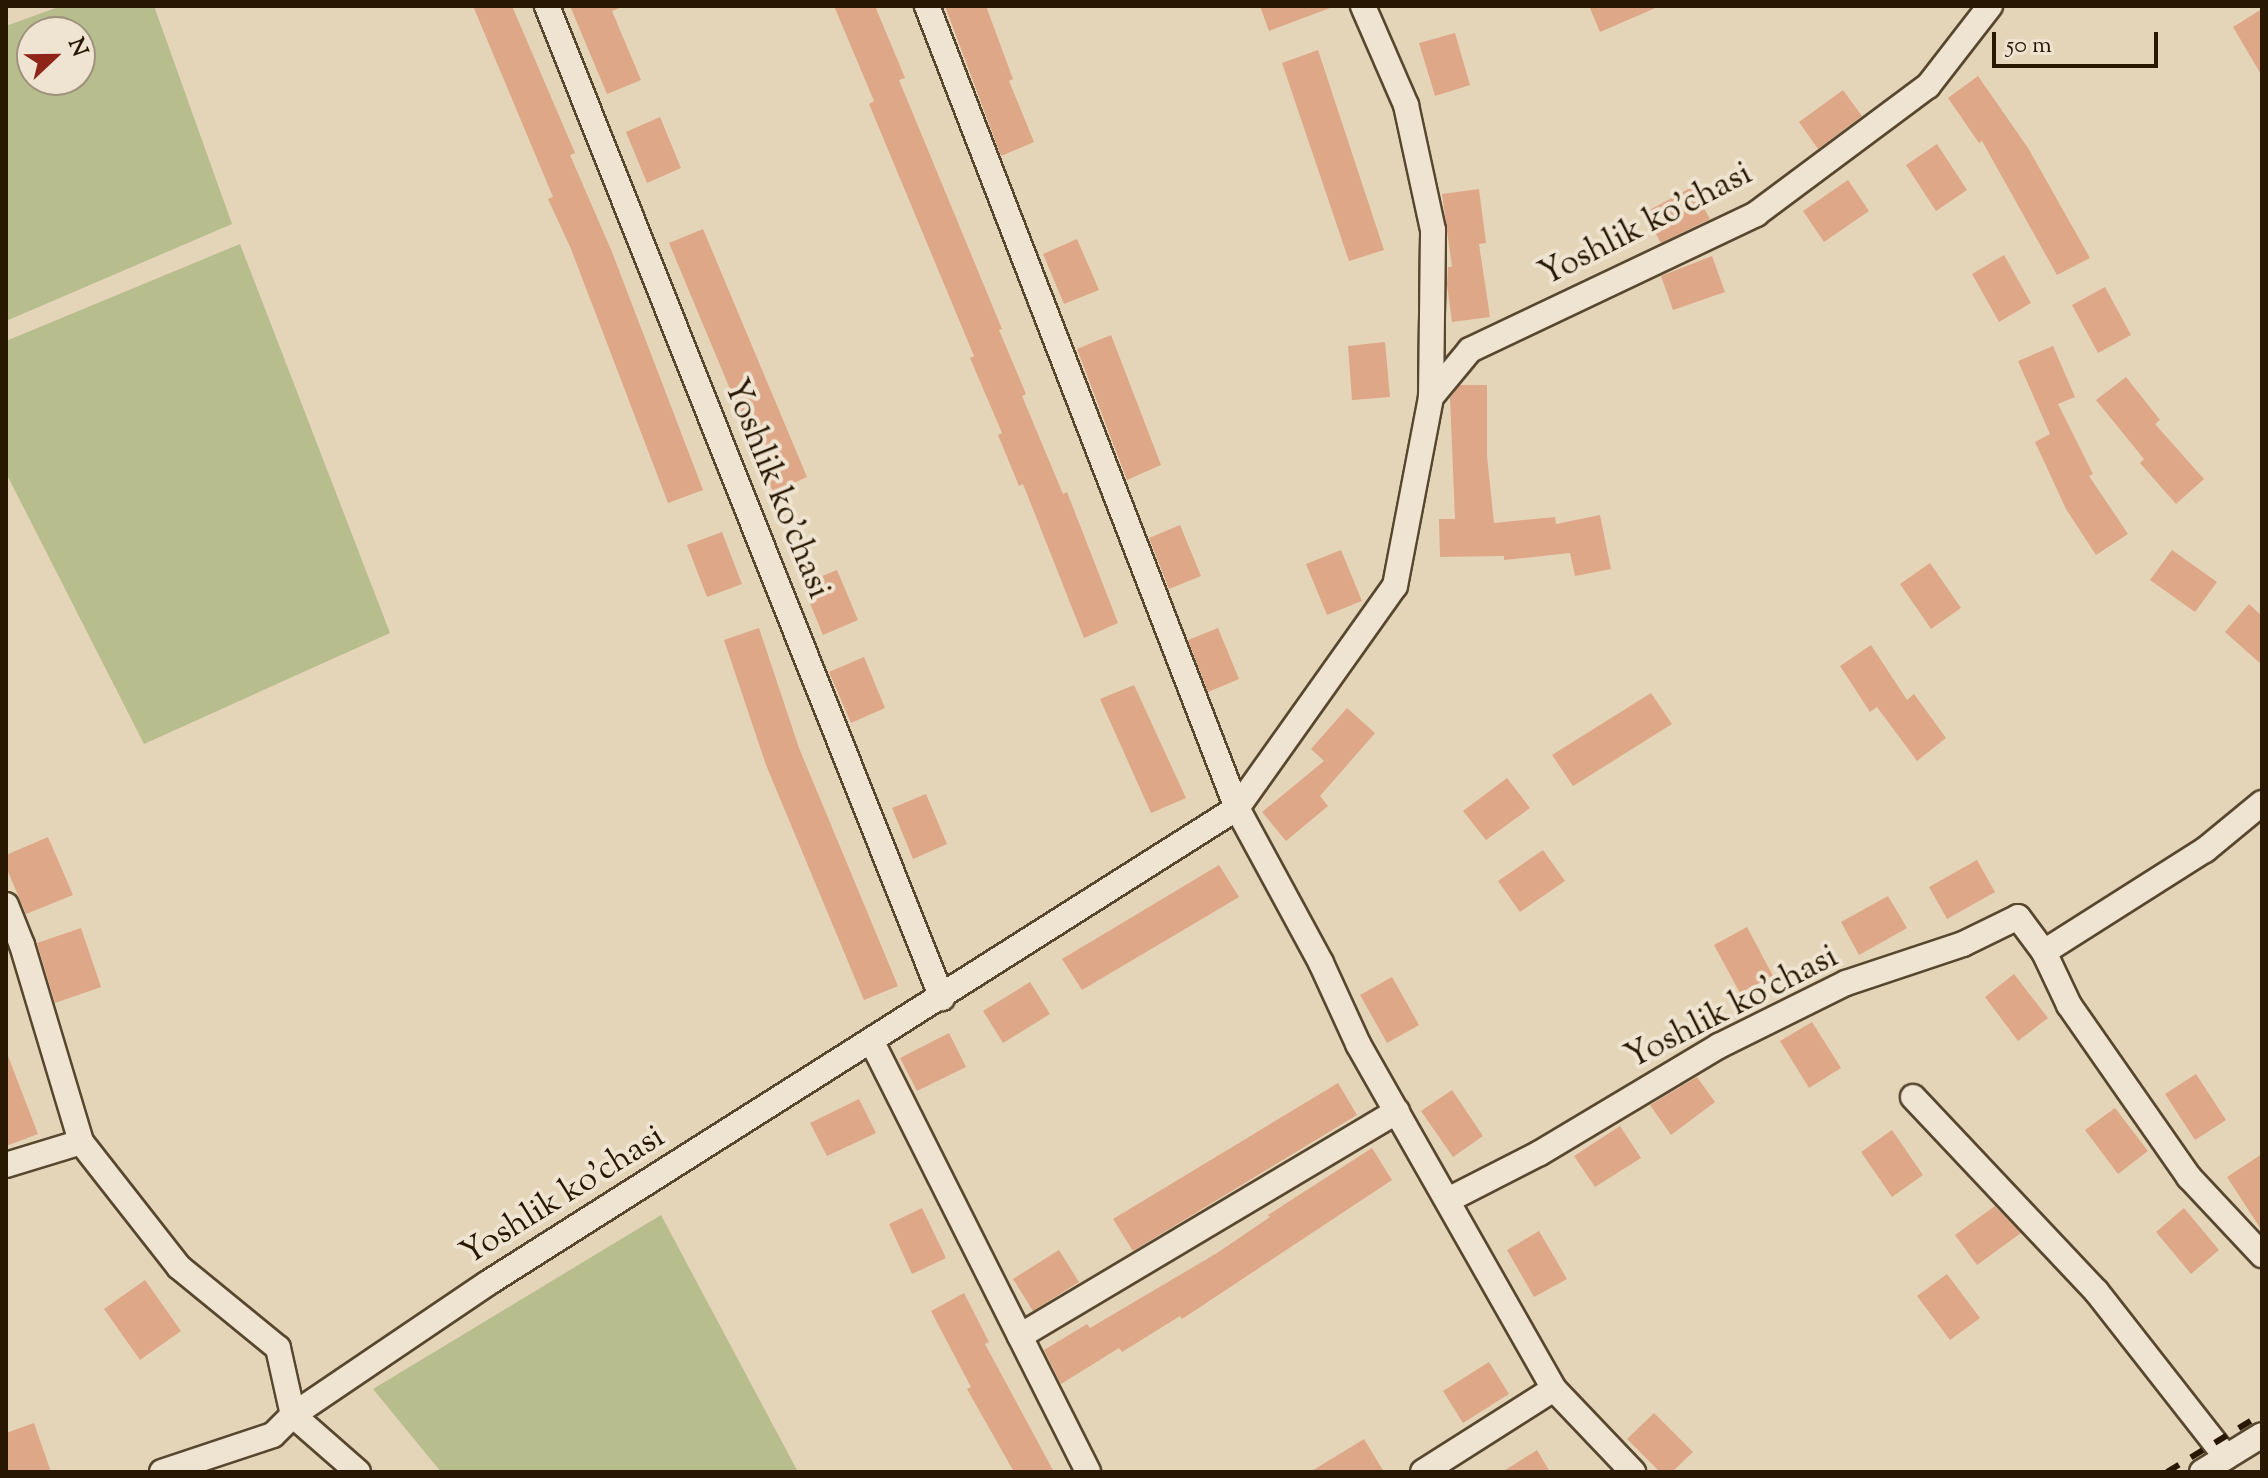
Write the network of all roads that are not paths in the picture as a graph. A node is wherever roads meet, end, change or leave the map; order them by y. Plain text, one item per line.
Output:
1 (547, 6) edge
2 (927, 6) edge
3 (1990, 6) edge
4 (1371, 8) edge
5 (1431, 397) junction
6 (2262, 803) edge
7 (1237, 808) junction
8 (6, 905) edge
9 (2044, 952) junction
10 (942, 998) junction
11 (872, 1042) junction
12 (1913, 1097) dead end
13 (1397, 1111) junction
14 (81, 1142) junction
15 (6, 1165) edge
16 (1448, 1200) junction
17 (2262, 1255) edge
18 (1020, 1336) junction
19 (1554, 1389) junction
20 (293, 1415) junction
21 (2262, 1435) edge
22 (2226, 1457) junction
23 (162, 1472) edge
24 (358, 1472) edge
25 (1088, 1472) edge
26 (1423, 1472) edge
27 (1633, 1472) edge
28 (2202, 1472) edge

1 - 10 street, Yoshlik ko'chasi
2 - 7 street
3 - 5 street, Yoshlik ko'chasi
4 - 5 street, Yoshlik ko'chasi
5 - 7 street, Yoshlik ko'chasi
6 - 9 street
7 - 10 street, Yoshlik ko'chasi
7 - 13 street
8 - 14 street
9 - 16 street, Yoshlik ko'chasi
9 - 17 street, Yoshlik ko'chasi
10 - 11 street, Yoshlik ko'chasi
11 - 18 street
11 - 20 street, Yoshlik ko'chasi
12 - 22 street
13 - 16 street
13 - 18 street
14 - 15 street
14 - 20 street
16 - 19 street
18 - 25 street
19 - 26 street
19 - 27 street
20 - 23 street, Yoshlik ko'chasi
20 - 24 street
21 - 22 street
22 - 28 street

